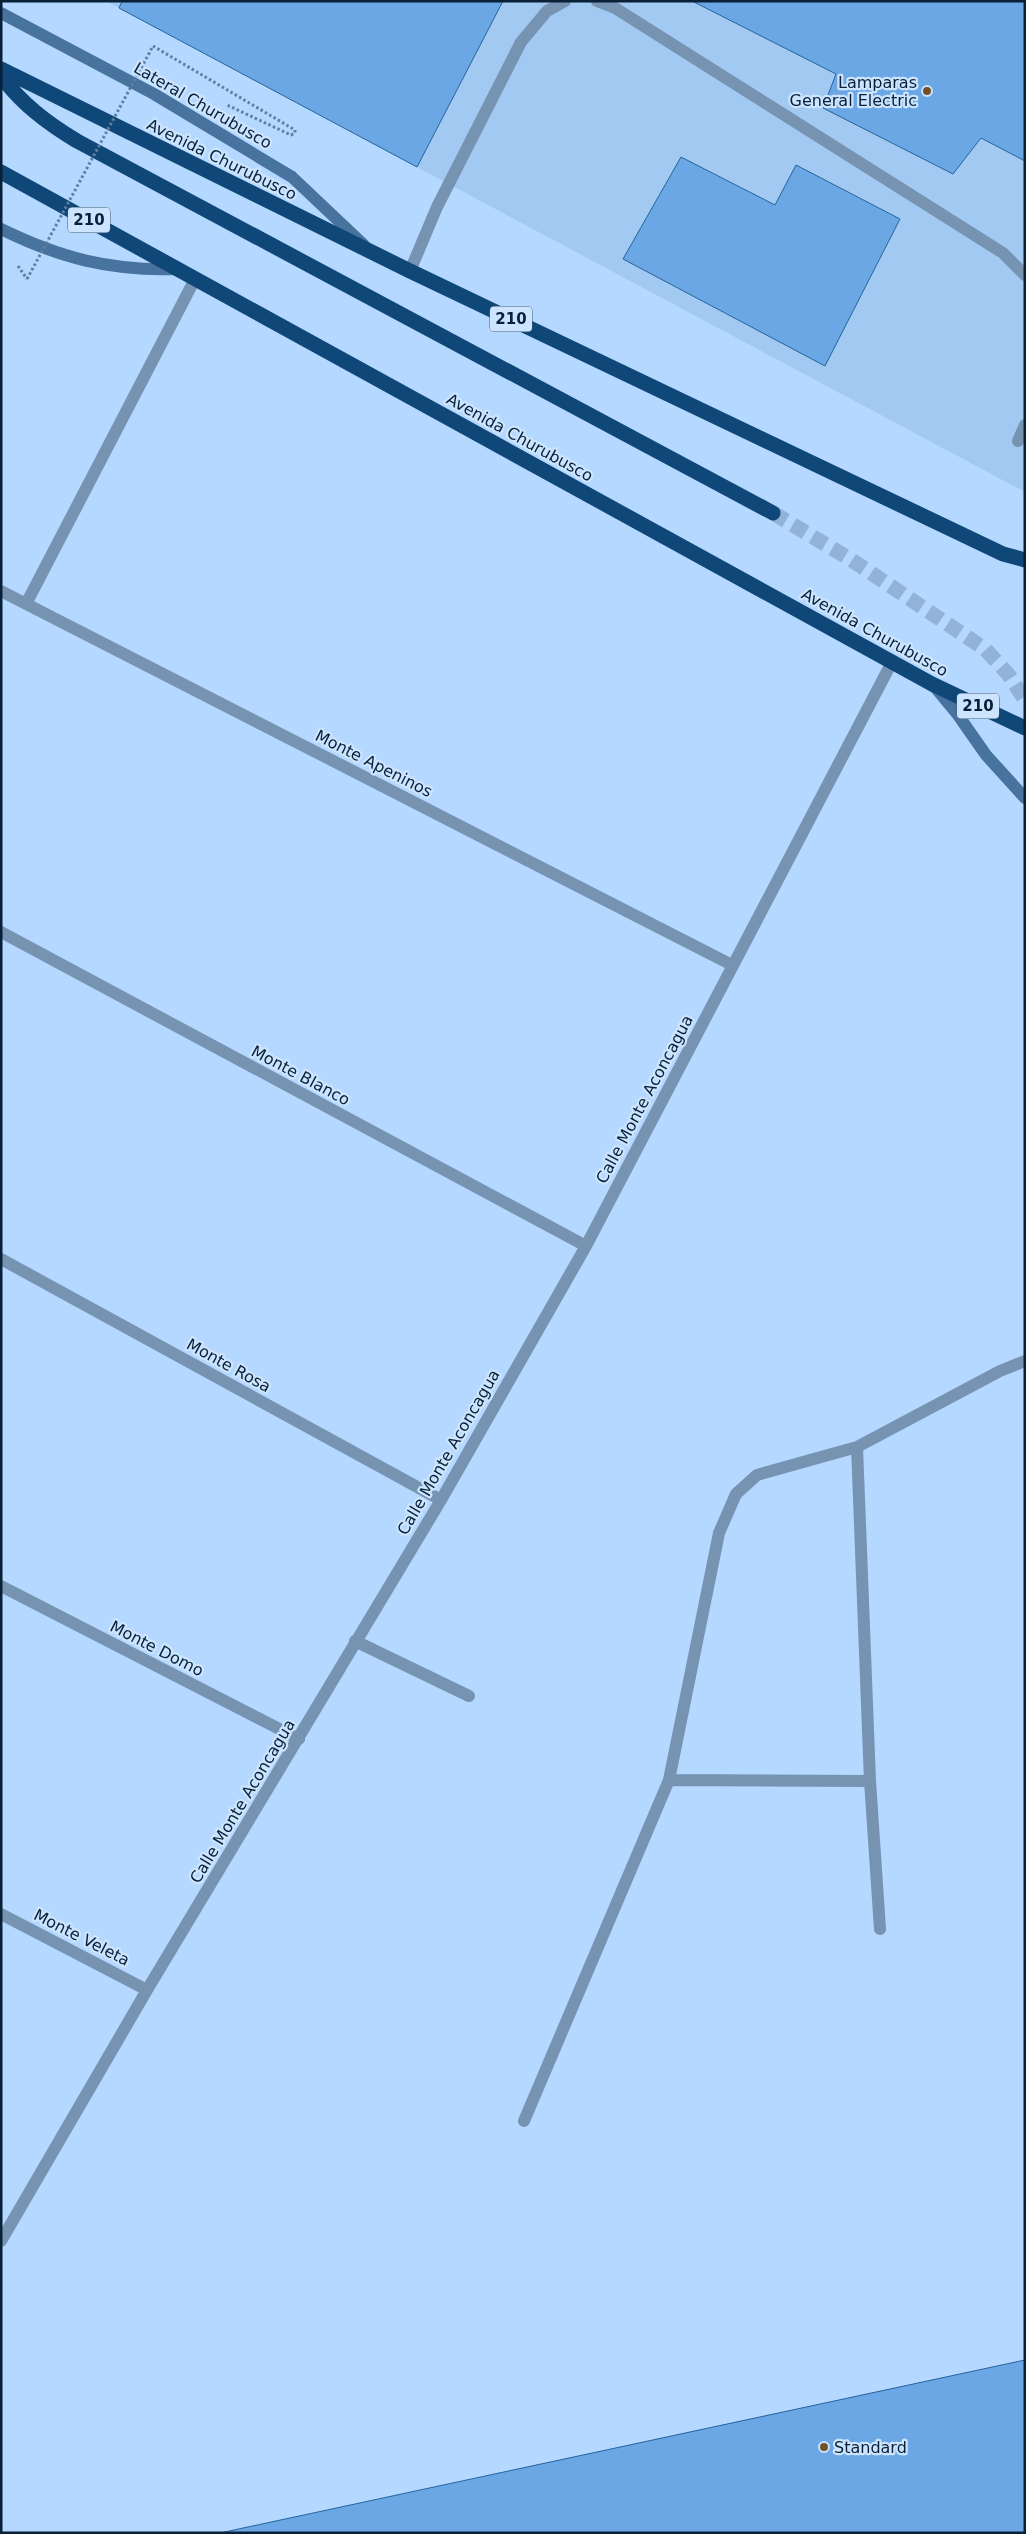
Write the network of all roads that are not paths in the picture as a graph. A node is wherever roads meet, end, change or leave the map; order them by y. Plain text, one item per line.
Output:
1 (565, 1) edge
2 (597, 1) edge
3 (1, 13) edge
4 (1, 69) edge
5 (1, 76) edge
6 (1, 172) edge
7 (1, 229) edge
8 (369, 251) junction
9 (176, 269) junction
10 (410, 271) junction
11 (1025, 275) edge
12 (194, 279) junction
13 (1025, 425) edge
14 (1018, 441) dead end
15 (773, 514) tunnel mouth
16 (1025, 560) edge
17 (1, 591) edge
18 (26, 604) junction
19 (892, 662) junction
20 (932, 684) junction
21 (1025, 728) edge
22 (1025, 798) edge
23 (1, 932) edge
24 (732, 965) junction
25 (586, 1246) junction
26 (1, 1259) edge
27 (1025, 1362) edge
28 (858, 1447) junction
29 (441, 1500) junction
30 (1, 1586) edge
31 (356, 1641) junction
32 (469, 1696) dead end
33 (299, 1739) junction
34 (669, 1780) junction
35 (870, 1782) junction
36 (1, 1914) edge
37 (880, 1929) dead end
38 (148, 1990) junction
39 (524, 2121) dead end
40 (1, 2241) edge

1 - 10 street
2 - 11 street
3 - 8 street, Lateral Churubusco
4 - 8 highway, Avenida Churubusco / 210
5 - 15 highway
6 - 9 highway, Avenida Churubusco / 210
7 - 9 street
8 - 10 highway, Avenida Churubusco / 210
9 - 12 highway, Avenida Churubusco / 210
10 - 16 highway, Avenida Churubusco / 210
12 - 18 street
12 - 19 highway, Avenida Churubusco / 210
13 - 14 street
17 - 18 street, Monte Apeninos
18 - 24 street, Monte Apeninos
19 - 20 highway, Avenida Churubusco / 210
19 - 24 street, Calle Monte Aconcagua
20 - 21 highway, Avenida Churubusco / 210
20 - 22 street
23 - 25 street, Monte Blanco
24 - 25 street, Calle Monte Aconcagua
25 - 29 street, Calle Monte Aconcagua
26 - 29 street, Monte Rosa
27 - 28 street
28 - 34 street
28 - 35 street
29 - 31 street, Calle Monte Aconcagua
30 - 33 street, Monte Domo
31 - 32 street
31 - 33 street, Calle Monte Aconcagua
33 - 38 street, Calle Monte Aconcagua
34 - 35 street
34 - 39 street
35 - 37 street
36 - 38 street, Monte Veleta
38 - 40 street, Calle Monte Aconcagua

